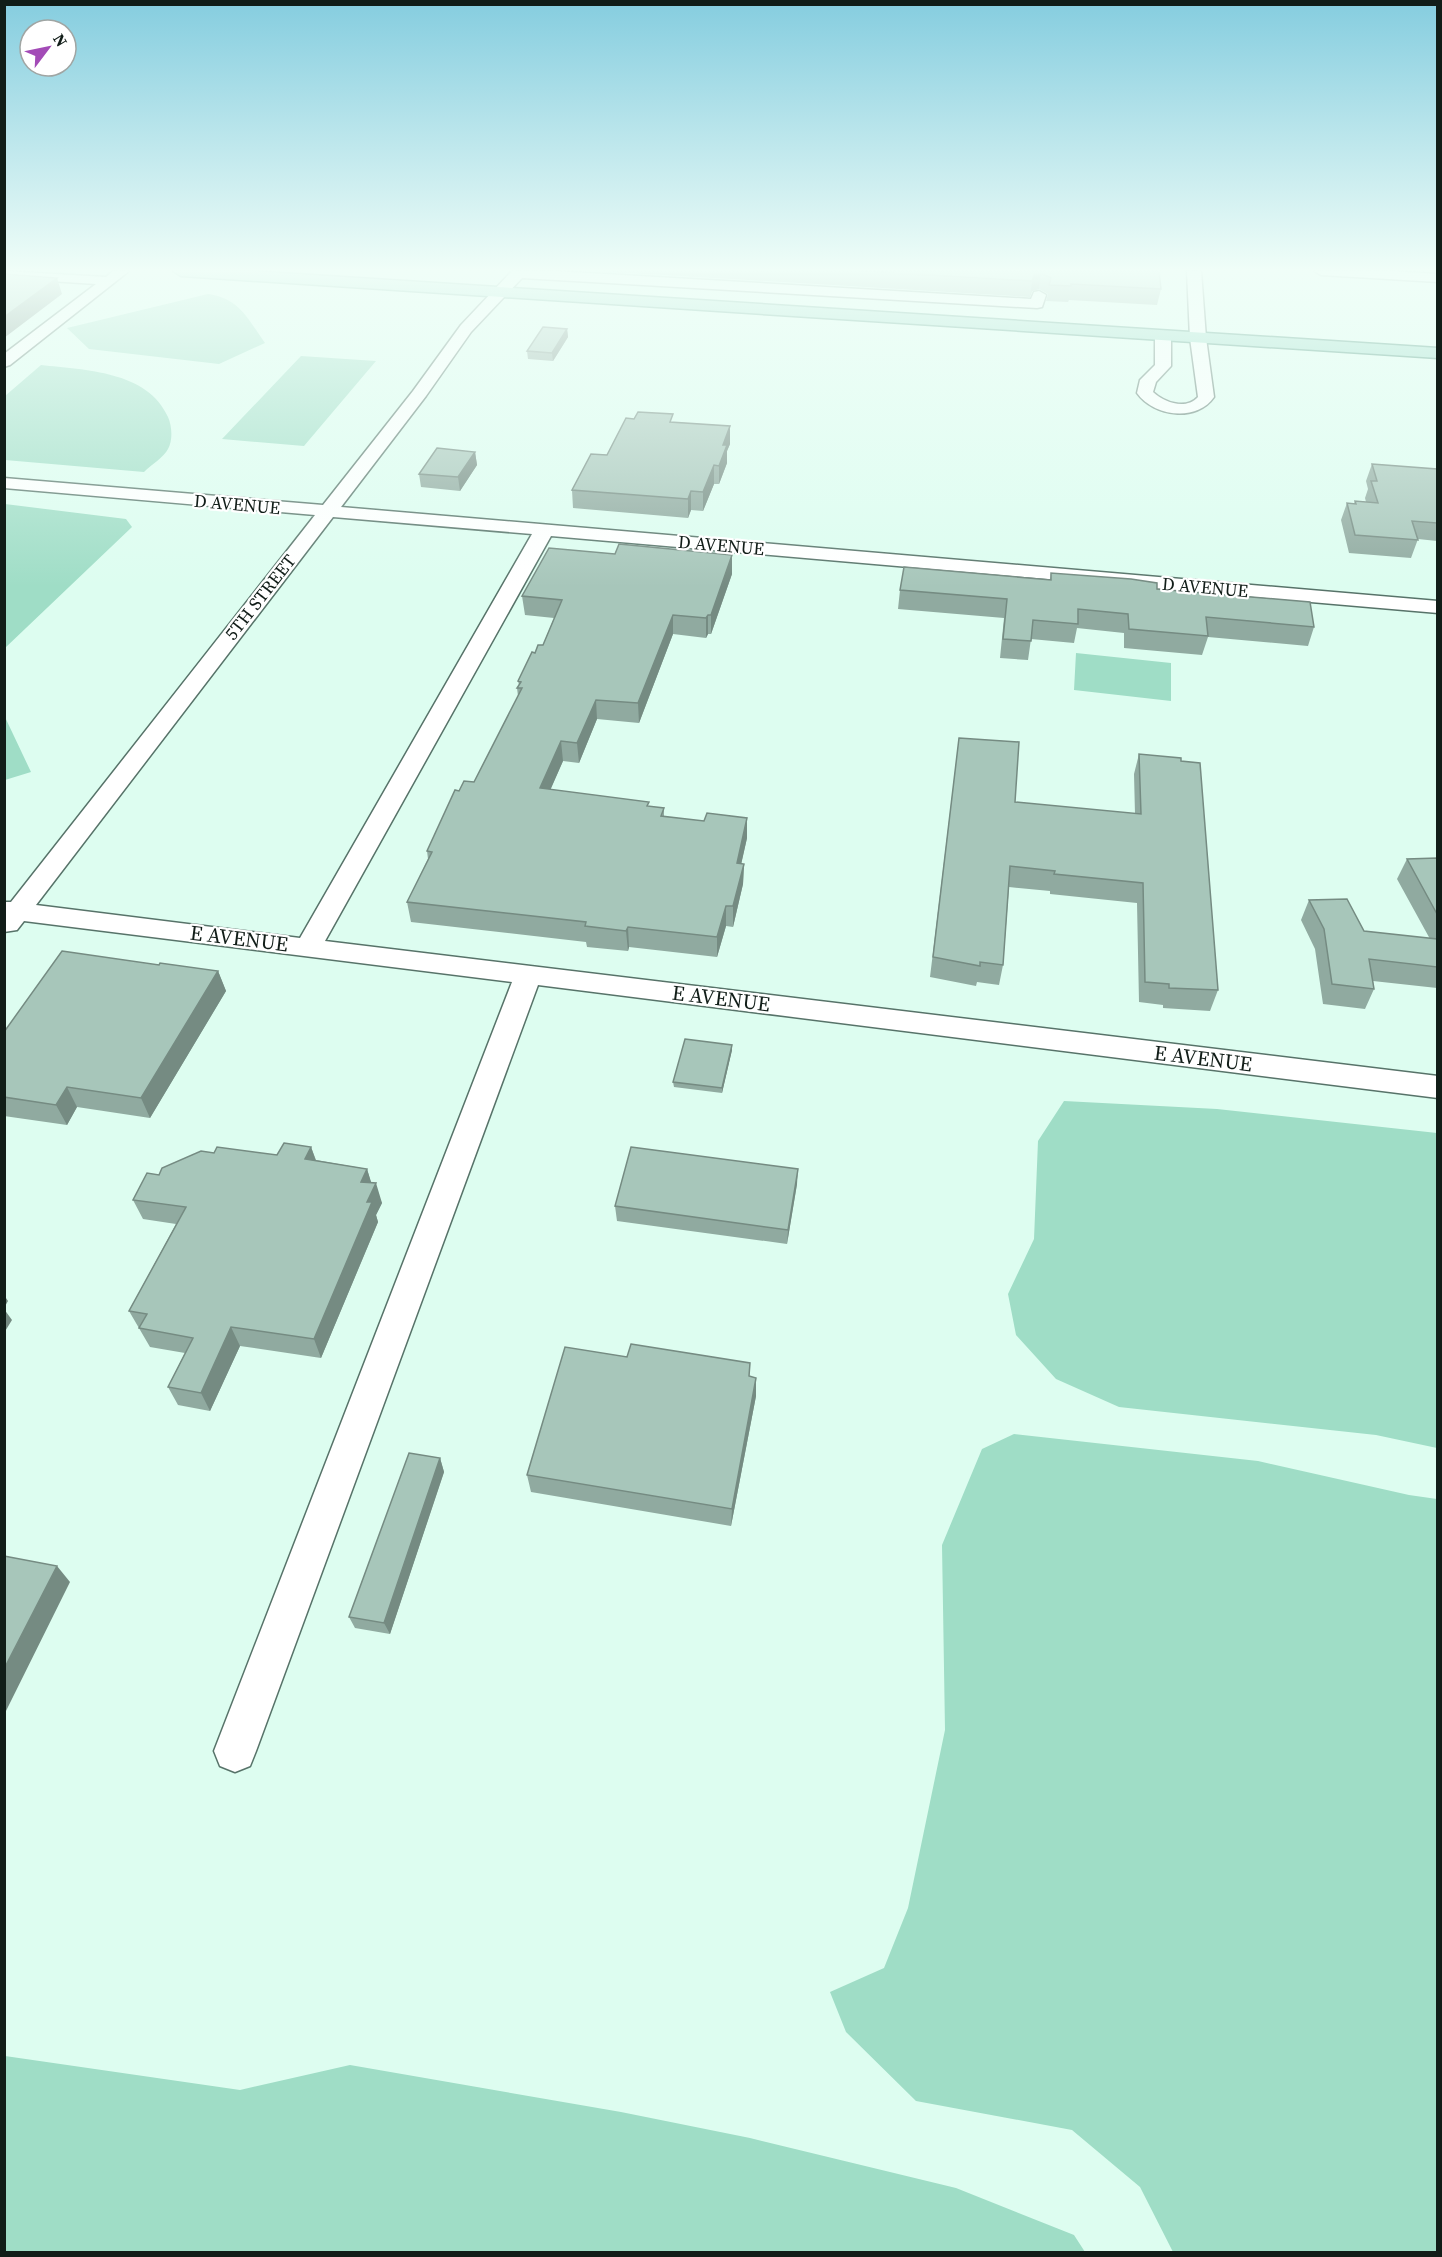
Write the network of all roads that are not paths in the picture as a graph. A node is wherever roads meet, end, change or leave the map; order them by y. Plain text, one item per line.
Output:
1 (430, 376) edge
2 (1152, 376) edge
3 (1203, 376) edge
4 (4, 483) edge
5 (325, 513) junction
6 (545, 530) junction
7 (1437, 589) edge
8 (1385, 603) junction
9 (1437, 607) edge
10 (9, 916) edge
11 (308, 947) junction
12 (529, 974) junction
13 (1437, 1087) edge
14 (235, 1751) dead end

1 - 5 street, 5TH STREET
2 - 3 street
4 - 5 street, D AVENUE
5 - 6 street, D AVENUE
5 - 10 street, 5TH STREET
6 - 8 street, D AVENUE
6 - 11 street
7 - 8 street
8 - 9 street, D AVENUE
10 - 11 street, E AVENUE
11 - 12 street, E AVENUE
12 - 13 street, E AVENUE
12 - 14 street

